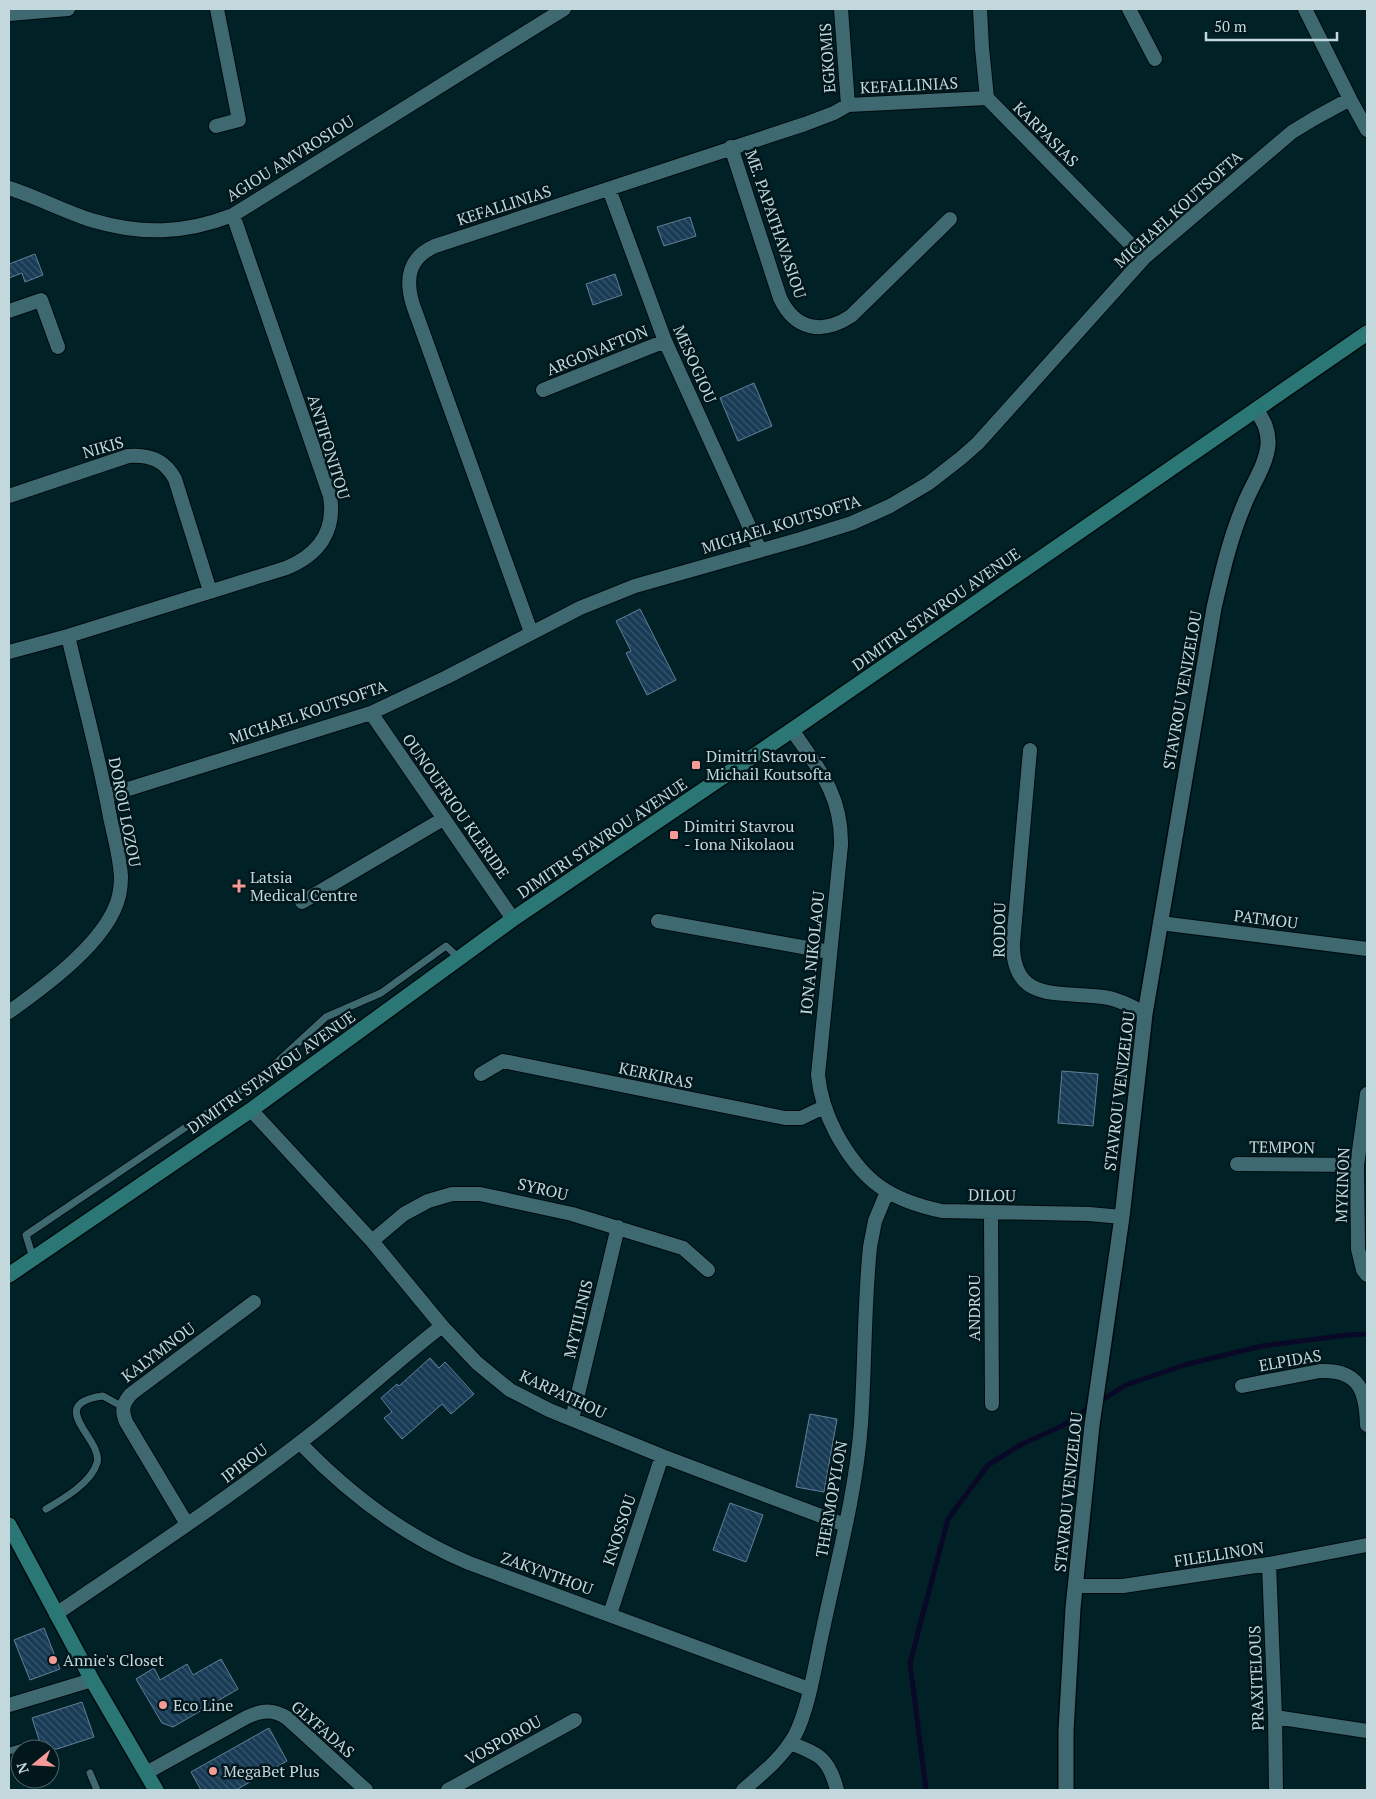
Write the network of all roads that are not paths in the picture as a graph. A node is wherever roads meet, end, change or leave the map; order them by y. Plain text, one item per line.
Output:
1 (68, 9) edge
2 (217, 9) edge
3 (564, 9) edge
4 (841, 9) edge
5 (980, 9) edge
6 (1129, 9) edge
7 (1305, 9) edge
8 (9, 14) edge
9 (1155, 59) dead end
10 (987, 98) junction
11 (1350, 99) junction
12 (848, 105) junction
13 (216, 126) dead end
14 (1367, 130) edge
15 (731, 147) junction
16 (9, 188) edge
17 (609, 189) junction
18 (233, 215) junction
19 (950, 219) dead end
20 (1144, 258) junction
21 (9, 311) edge
22 (1367, 333) edge
23 (665, 341) junction
24 (58, 347) dead end
25 (543, 390) dead end
26 (1256, 410) junction
27 (9, 496) edge
28 (760, 550) junction
29 (210, 591) junction
30 (531, 632) junction
31 (68, 636) junction
32 (9, 652) edge
33 (371, 713) junction
34 (792, 730) junction
35 (1030, 750) dead end
36 (106, 796) junction
37 (443, 818) junction
38 (302, 902) dead end
39 (513, 919) junction
40 (658, 921) dead end
41 (1160, 923) junction
42 (1367, 949) edge
43 (830, 952) junction
44 (459, 958) junction
45 (9, 1012) edge
46 (1145, 1014) junction
47 (481, 1074) dead end
48 (1367, 1099) edge
49 (824, 1107) junction
50 (251, 1110) junction
51 (1237, 1164) dead end
52 (1358, 1165) junction
53 (868, 1179) joint
54 (888, 1192) junction
55 (991, 1213) junction
56 (1122, 1217) junction
57 (618, 1227) junction
58 (372, 1241) junction
59 (33, 1258) junction
60 (9, 1262) edge
61 (708, 1270) dead end
62 (9, 1275) edge
63 (1367, 1275) edge
64 (254, 1302) dead end
65 (442, 1326) junction
66 (1242, 1386) dead end
67 (992, 1404) dead end
68 (123, 1407) junction
69 (572, 1419) junction
70 (1367, 1425) edge
71 (300, 1443) junction
72 (662, 1456) junction
73 (46, 1509) dead end
74 (188, 1524) junction
75 (9, 1525) edge
76 (845, 1525) junction
77 (1367, 1545) edge
78 (1269, 1564) junction
79 (1075, 1586) junction
80 (56, 1614) junction
81 (610, 1614) junction
82 (92, 1680) junction
83 (810, 1688) junction
84 (9, 1705) edge
85 (1275, 1717) junction
86 (575, 1720) dead end
87 (1367, 1731) edge
88 (790, 1743) junction
89 (146, 1772) junction
90 (90, 1773) dead end
91 (97, 1790) edge
92 (154, 1790) edge
93 (366, 1790) edge
94 (448, 1790) edge
95 (743, 1790) edge
96 (837, 1790) edge
97 (1066, 1790) edge
98 (1276, 1790) edge

1 - 8 street
2 - 13 street
3 - 18 street, AGIOU AMVROSIOU
4 - 12 street, EGKOMIS
5 - 10 street
6 - 9 street
7 - 11 street
10 - 12 street, KEFALLINIAS
10 - 20 street, KARPASIAS
11 - 14 street
11 - 20 street, MICHAEL KOUTSOFTA
12 - 15 street, KEFALLINIAS
15 - 17 street, KEFALLINIAS
15 - 19 street, ME. PAPATHAVASIOU
16 - 18 street, AGIOU AMVROSIOU
17 - 23 street, MESOGIOU
17 - 30 street, KEFALLINIAS
18 - 29 street, ANTIFONITOU
20 - 28 street, MICHAEL KOUTSOFTA
21 - 24 street
22 - 26 main road, DIMITRI STAVROU AVENUE
23 - 25 street, ARGONAFTON
23 - 28 street, MESOGIOU
26 - 34 main road, DIMITRI STAVROU AVENUE
26 - 41 street, STAVROU VENIZELOU
27 - 29 street, NIKIS
28 - 30 street, MICHAEL KOUTSOFTA
29 - 31 street, ANTIFONITOU
30 - 33 street, MICHAEL KOUTSOFTA
31 - 32 street, ANTIFONITOU
31 - 36 street, DOROU LOZOU
33 - 36 street, MICHAEL KOUTSOFTA
33 - 37 street, OUNOUFRIOU KLERIDE
34 - 39 main road, DIMITRI STAVROU AVENUE
34 - 43 street, IONA NIKOLAOU
35 - 46 street, RODOU
36 - 45 street, DOROU LOZOU
37 - 38 street
37 - 39 street, OUNOUFRIOU KLERIDE
39 - 44 main road, DIMITRI STAVROU AVENUE
40 - 43 street
41 - 42 street, PATMOU
41 - 46 street, STAVROU VENIZELOU
43 - 49 street, IONA NIKOLAOU
44 - 50 main road, DIMITRI STAVROU AVENUE
44 - 59 lane
46 - 56 street, STAVROU VENIZELOU
47 - 49 street, KERKIRAS
48 - 52 street, MYKINON
49 - 53 street, IONA NIKOLAOU
50 - 58 street, KARPATHOU
50 - 59 main road, DIMITRI STAVROU AVENUE
51 - 52 street, TEMPON
52 - 63 street, MYKINON
53 - 54 street, DILOU
54 - 55 street, DILOU
54 - 76 street, THERMOPYLON
55 - 56 street, DILOU
55 - 67 street, ANDROU
56 - 79 street, STAVROU VENIZELOU
57 - 58 street, SYROU
57 - 61 street, SYROU
57 - 69 street, MYTILINIS
58 - 65 street, KARPATHOU
59 - 60 main road
59 - 62 main road, DIMITRI STAVROU AVENUE
64 - 68 street, KALYMNOU
65 - 69 street, KARPATHOU
65 - 71 street, IPIROU
66 - 70 street, ELPIDAS
68 - 73 lane
68 - 74 street, KALYMNOU
69 - 72 street, KARPATHOU
71 - 74 street, IPIROU
71 - 81 street, ZAKYNTHOU
72 - 76 street, KARPATHOU
72 - 81 street, KNOSSOU
74 - 80 street, IPIROU
75 - 80 main road
76 - 83 street, THERMOPYLON
77 - 78 street, FILELLINON
78 - 79 street, FILELLINON
78 - 85 street, PRAXITELOUS
79 - 97 street, STAVROU VENIZELOU
80 - 82 main road
81 - 83 street, ZAKYNTHOU
82 - 84 street
82 - 89 main road
83 - 88 street, THERMOPYLON
85 - 87 street
85 - 98 street, PRAXITELOUS
86 - 94 street, VOSPOROU
88 - 95 street, THERMOPYLON
88 - 96 street
89 - 92 main road
89 - 93 street, GLYFADAS
90 - 91 lane

